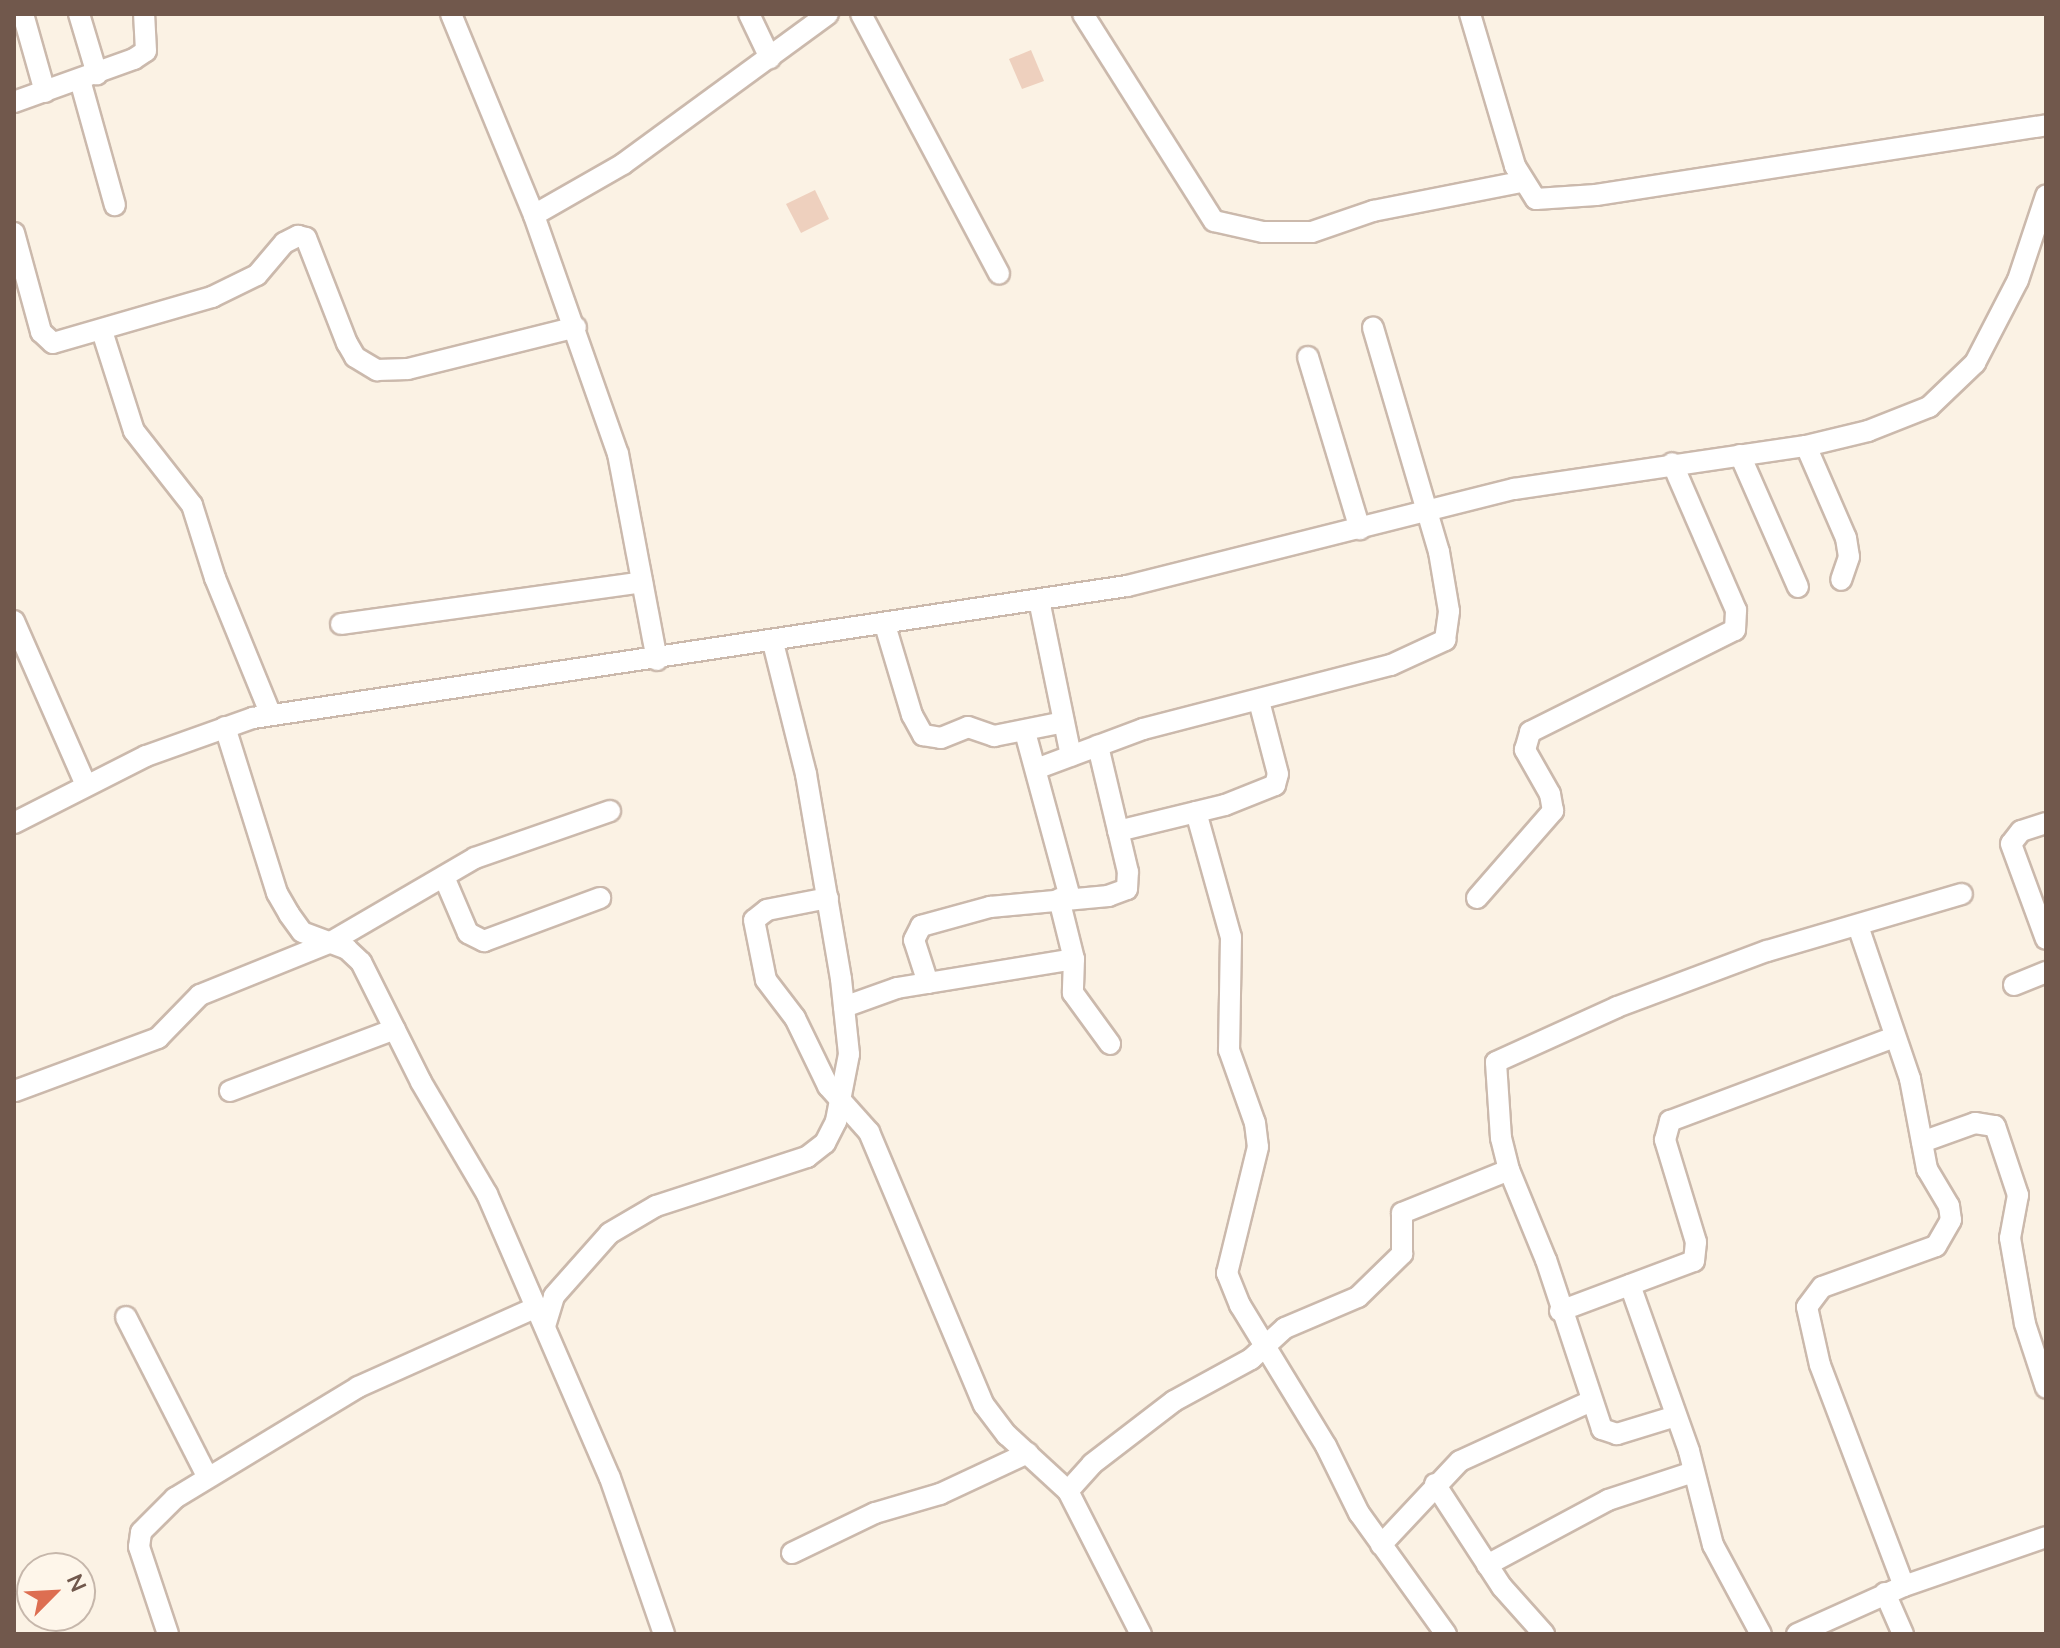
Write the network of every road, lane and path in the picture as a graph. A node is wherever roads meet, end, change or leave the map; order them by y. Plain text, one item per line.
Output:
1 (23, 14) edge
2 (79, 14) edge
3 (144, 14) edge
4 (451, 14) edge
5 (749, 14) edge
6 (828, 14) edge
7 (861, 14) edge
8 (1083, 14) edge
9 (1470, 14) edge
10 (770, 58) junction
11 (88, 77) junction
12 (45, 92) junction
13 (14, 102) edge
14 (2046, 125) edge
15 (1521, 182) junction
16 (2046, 196) edge
17 (115, 205) dead end
18 (534, 215) junction
19 (14, 233) edge
20 (999, 274) dead end
21 (576, 327) junction
22 (1373, 328) dead end
23 (102, 331) junction
24 (1308, 357) dead end
25 (1806, 446) junction
26 (1740, 455) junction
27 (1672, 463) junction
28 (1428, 511) junction
29 (1360, 529) junction
30 (1841, 580) dead end
31 (642, 582) junction
32 (1798, 587) dead end
33 (1039, 600) junction
34 (14, 621) edge
35 (341, 624) dead end
36 (885, 625) junction
37 (773, 643) junction
38 (657, 660) junction
39 (1259, 701) junction
40 (271, 715) junction
41 (1064, 722) junction
42 (225, 727) junction
43 (1025, 732) junction
44 (1098, 746) junction
45 (1071, 756) junction
46 (1036, 769) junction
47 (86, 785) junction
48 (610, 811) dead end
49 (1196, 812) junction
50 (14, 823) edge
51 (2046, 823) edge
52 (1118, 831) junction
53 (444, 877) junction
54 (1962, 894) dead end
55 (600, 898) dead end
56 (828, 898) junction
57 (1477, 898) dead end
58 (1064, 899) junction
59 (1858, 926) junction
60 (2046, 939) edge
61 (329, 943) junction
62 (1074, 959) junction
63 (2046, 972) edge
64 (928, 983) junction
65 (2014, 985) dead end
66 (844, 1007) junction
67 (395, 1029) junction
68 (1895, 1037) junction
69 (1110, 1044) dead end
70 (15, 1091) edge
71 (230, 1091) dead end
72 (842, 1102) junction
73 (1922, 1142) junction
74 (1509, 1170) junction
75 (1630, 1285) junction
76 (537, 1307) junction
77 (1560, 1311) junction
78 (126, 1317) dead end
79 (545, 1326) junction
80 (1265, 1349) junction
81 (2046, 1388) edge
82 (1591, 1401) junction
83 (1676, 1416) junction
84 (1028, 1453) junction
85 (1693, 1472) junction
86 (207, 1476) junction
87 (1435, 1484) junction
88 (1068, 1491) junction
89 (2046, 1537) edge
90 (1381, 1545) junction
91 (792, 1553) dead end
92 (1487, 1565) junction
93 (1895, 1589) junction
94 (168, 1634) edge
95 (664, 1634) edge
96 (1141, 1634) edge
97 (1446, 1634) edge
98 (1544, 1634) edge
99 (1761, 1634) edge
100 (1797, 1634) edge
101 (1903, 1634) edge

1 - 12 street
2 - 11 street
3 - 11 street
4 - 18 street
5 - 10 street
6 - 10 street
7 - 20 street
8 - 15 street
9 - 15 street
10 - 18 street
11 - 12 street
11 - 17 street
12 - 13 street
14 - 15 street
16 - 25 street
18 - 21 street
19 - 23 street
21 - 23 street
21 - 31 street
22 - 28 street
23 - 40 street
24 - 29 street
25 - 26 street
25 - 30 street
26 - 27 street
26 - 32 street
27 - 28 street
27 - 57 street
28 - 29 street
28 - 39 street
29 - 33 street
31 - 35 street
31 - 38 street
33 - 36 street
33 - 41 street
34 - 47 street
36 - 37 street
36 - 43 street
37 - 38 street
37 - 56 street
38 - 40 street
39 - 44 street
39 - 49 street
40 - 42 street
41 - 43 street
41 - 45 street
42 - 47 street
42 - 61 street
43 - 46 street
44 - 45 street
44 - 52 street
45 - 46 street
46 - 58 street
47 - 50 street
48 - 53 street
49 - 52 street
49 - 80 street
51 - 60 street
52 - 58 street
53 - 55 street
53 - 61 street
54 - 59 street
56 - 66 street
56 - 72 street
58 - 62 street
58 - 64 street
59 - 68 street
59 - 74 street
61 - 67 street
61 - 70 street
62 - 64 street
62 - 69 street
63 - 65 street
64 - 66 street
66 - 72 street
67 - 71 street
67 - 76 street
68 - 73 street
68 - 75 street
72 - 79 street
72 - 84 street
73 - 81 street
73 - 93 street
74 - 77 street
74 - 80 street
75 - 77 street
75 - 83 street
76 - 79 street
76 - 86 street
77 - 82 street
78 - 86 street
79 - 95 street
80 - 88 street
80 - 90 street
82 - 83 street
82 - 87 street
83 - 85 street
84 - 88 street
84 - 91 street
85 - 92 street
85 - 99 street
86 - 94 street
87 - 90 street
87 - 92 street
88 - 96 street
89 - 93 street
90 - 97 street
92 - 98 street
93 - 100 street
93 - 101 street

